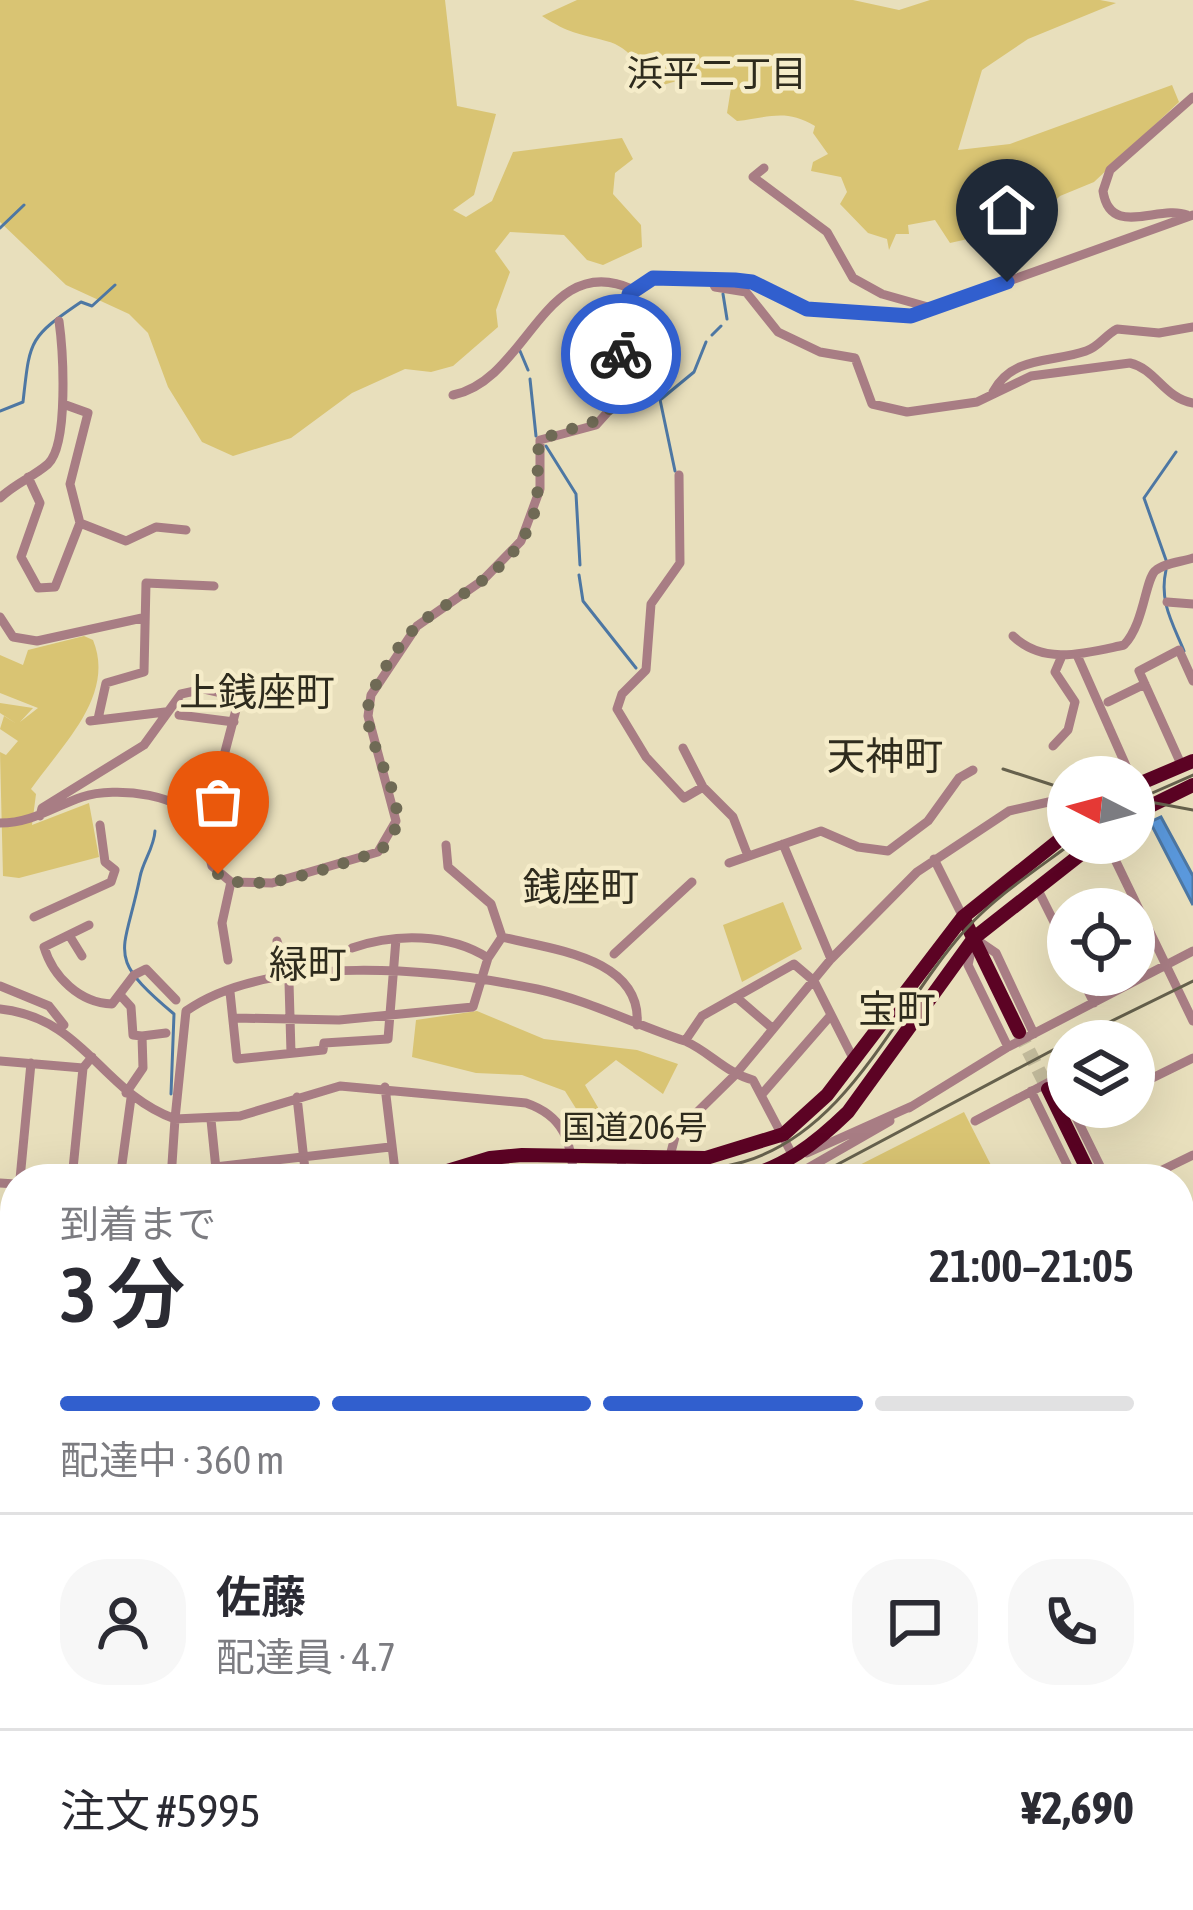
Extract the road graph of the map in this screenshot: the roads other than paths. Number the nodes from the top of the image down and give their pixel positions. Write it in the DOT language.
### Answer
graph roads {
  1 [pos="1193,98"];
  2 [pos="764,168"];
  3 [pos="1191,216"];
  4 [pos="711,279"];
  5 [pos="632,289"];
  6 [pos="935,309"];
  7 [pos="59,321"];
  8 [pos="1193,327"];
  9 [pos="993,392"];
  10 [pos="453,395"];
  11 [pos="1193,403"];
  12 [pos="63,404"];
  13 [pos="679,475"];
  14 [pos="28,478"];
  15 [pos="0,498"];
  16 [pos="80,523"];
  17 [pos="186,530"];
  18 [pos="1193,558"];
  19 [pos="214,586"];
  20 [pos="1167,602"];
  21 [pos="1193,604"];
  22 [pos="0,617"];
  23 [pos="142,618"];
  24 [pos="1013,636"];
  25 [pos="1077,655"];
  26 [pos="1061,658"];
  27 [pos="1193,681"];
  28 [pos="1145,684"];
  29 [pos="285,700"];
  30 [pos="1108,702"];
  31 [pos="237,706"];
  32 [pos="165,712"];
  33 [pos="179,715"];
  34 [pos="234,722"];
  35 [pos="1054,746"];
  36 [pos="682,748"];
  37 [pos="1122,756"];
  38 [pos="1187,763"];
  39 [pos="973,770"];
  40 [pos="1155,772"];
  41 [pos="1193,785"];
  42 [pos="703,787"];
  43 [pos="1047,802"];
  44 [pos="1155,804"];
  45 [pos="40,816"];
  46 [pos="0,823"];
  47 [pos="100,824"];
  48 [pos="205,828"];
  49 [pos="783,844"];
  50 [pos="446,845"];
  51 [pos="1047,850"];
  52 [pos="748,856"];
  53 [pos="934,859"];
  54 [pos="729,862"];
  55 [pos="1067,864"];
  56 [pos="1117,864"];
  57 [pos="231,882"];
  58 [pos="692,882"];
  59 [pos="1037,888"];
  60 [pos="1047,908"];
  61 [pos="34,916"];
  62 [pos="963,917"];
  63 [pos="88,925"];
  64 [pos="68,935"];
  65 [pos="502,937"];
  66 [pos="974,938"];
  67 [pos="396,939"];
  68 [pos="278,941"];
  69 [pos="352,948"];
  70 [pos="1193,951"];
  71 [pos="614,954"];
  72 [pos="82,956"];
  73 [pos="488,958"];
  74 [pos="831,958"];
  75 [pos="228,960"];
  76 [pos="1165,966"];
  77 [pos="392,973"];
  78 [pos="287,975"];
  79 [pos="814,981"];
  80 [pos="479,982"];
  81 [pos="0,986"];
  82 [pos="230,992"];
  83 [pos="121,996"];
  84 [pos="1090,996"];
  85 [pos="736,997"];
  86 [pos="176,1000"];
  87 [pos="1094,1003"];
  88 [pos="0,1009"];
  89 [pos="388,1014"];
  90 [pos="831,1016"];
  91 [pos="236,1018"];
  92 [pos="287,1018"];
  93 [pos="1193,1021"];
  94 [pos="637,1024"];
  95 [pos="772,1028"];
  96 [pos="66,1030"];
  97 [pos="166,1033"];
  98 [pos="1027,1033"];
  99 [pos="142,1036"];
  100 [pos="685,1041"];
  101 [pos="1008,1047"];
  102 [pos="292,1053"];
  103 [pos="92,1058"];
  104 [pos="1193,1058"];
  105 [pos="0,1060"];
  106 [pos="854,1060"];
  107 [pos="31,1063"];
  108 [pos="83,1068"];
  109 [pos="735,1075"];
  110 [pos="1155,1077"];
  111 [pos="1047,1083"];
  112 [pos="385,1087"];
  113 [pos="1031,1091"];
  114 [pos="763,1093"];
  115 [pos="129,1096"];
  116 [pos="297,1097"];
  117 [pos="911,1106"];
  118 [pos="175,1119"];
  119 [pos="211,1120"];
  120 [pos="975,1121"];
  121 [pos="1068,1128"];
  122 [pos="1082,1128"];
  123 [pos="784,1134"];
  124 [pos="390,1147"];
  125 [pos="572,1155"];
  126 [pos="302,1157"];
  127 [pos="622,1158"];
  128 [pos="665,1159"];
  129 [pos="794,1159"];
  130 [pos="20,1164"];
  131 [pos="73,1164"];
  132 [pos="122,1164"];
  133 [pos="172,1164"];
  134 [pos="215,1164"];
  135 [pos="264,1164"];
  136 [pos="303,1164"];
  137 [pos="393,1164"];
  138 [pos="470,1164"];
  139 [pos="573,1164"];
  140 [pos="621,1164"];
  141 [pos="665,1164"];
  142 [pos="780,1164"];
  143 [pos="814,1164"];
  144 [pos="1067,1164"];
  145 [pos="1087,1164"];
  146 [pos="1099,1164"];
  1 -- 3 [label="street"];
  2 -- 6 [label="street"];
  3 -- 6 [label="street"];
  4 -- 5 [label="street"];
  4 -- 6 [label="street"];
  4 -- 9 [label="street"];
  5 -- 10 [label="street"];
  5 -- 57 [label="street"];
  7 -- 12 [label="street"];
  8 -- 9 [label="street"];
  9 -- 11 [label="street"];
  12 -- 14 [label="street"];
  12 -- 16 [label="street"];
  13 -- 42 [label="street"];
  14 -- 15 [label="street"];
  14 -- 16 [label="street"];
  16 -- 17 [label="street"];
  18 -- 25 [label="street"];
  19 -- 23 [label="street"];
  20 -- 21 [label="street"];
  22 -- 23 [label="street"];
  23 -- 32 [label="street"];
  24 -- 26 [label="street"];
  25 -- 26 [label="street"];
  25 -- 37 [label="street"];
  26 -- 35 [label="street"];
  27 -- 28 [label="street"];
  28 -- 30 [label="street"];
  28 -- 38 [label="street"];
  29 -- 32 [label="street"];
  31 -- 34 [label="street"];
  32 -- 45 [label="street"];
  33 -- 34 [label="street"];
  34 -- 48 [label="street"];
  36 -- 42 [label="street"];
  38 -- 40 [label="highway"];
  39 -- 49 [label="street"];
  41 -- 44 [label="highway"];
  42 -- 52 [label="street"];
  43 -- 53 [label="street"];
  45 -- 46 [label="street"];
  45 -- 48 [label="street"];
  47 -- 61 [label="street"];
  48 -- 57 [label="street"];
  49 -- 52 [label="street"];
  49 -- 74 [label="street"];
  50 -- 65 [label="street"];
  51 -- 62 [label="highway, 国道206号"];
  52 -- 54 [label="street"];
  53 -- 62 [label="street"];
  53 -- 74 [label="street"];
  55 -- 59 [label="highway, 国道206号"];
  56 -- 76 [label="street"];
  57 -- 75 [label="street"];
  58 -- 71 [label="street"];
  59 -- 60 [label="street"];
  59 -- 66 [label="highway, 国道206号"];
  62 -- 66 [label="highway"];
  62 -- 106 [label="highway, 国道206号"];
  63 -- 64 [label="street"];
  64 -- 72 [label="street"];
  64 -- 83 [label="street"];
  65 -- 73 [label="street"];
  65 -- 94 [label="street"];
  66 -- 98 [label="highway"];
  66 -- 101 [label="street"];
  66 -- 129 [label="highway, 国道206号"];
  67 -- 69 [label="street"];
  67 -- 73 [label="street"];
  67 -- 77 [label="street"];
  68 -- 78 [label="street"];
  70 -- 76 [label="street"];
  73 -- 80 [label="street"];
  74 -- 79 [label="street"];
  76 -- 87 [label="street"];
  76 -- 93 [label="street"];
  77 -- 78 [label="street"];
  77 -- 80 [label="street"];
  77 -- 89 [label="street"];
  78 -- 82 [label="street"];
  78 -- 92 [label="street"];
  79 -- 85 [label="street"];
  79 -- 90 [label="street"];
  79 -- 95 [label="street"];
  80 -- 89 [label="street"];
  80 -- 94 [label="street"];
  81 -- 96 [label="street"];
  82 -- 91 [label="street"];
  82 -- 118 [label="street"];
  83 -- 86 [label="street"];
  83 -- 99 [label="street"];
  84 -- 87 [label="street"];
  85 -- 95 [label="street"];
  85 -- 100 [label="street"];
  87 -- 98 [label="street"];
  88 -- 96 [label="street"];
  89 -- 92 [label="street"];
  89 -- 102 [label="street"];
  90 -- 106 [label="street"];
  90 -- 114 [label="street"];
  91 -- 92 [label="street"];
  91 -- 102 [label="street"];
  92 -- 102 [label="street"];
  94 -- 100 [label="street"];
  95 -- 109 [label="street"];
  96 -- 103 [label="street"];
  97 -- 99 [label="street"];
  98 -- 101 [label="street"];
  99 -- 115 [label="street"];
  100 -- 109 [label="street"];
  101 -- 117 [label="street"];
  103 -- 108 [label="street"];
  103 -- 115 [label="street"];
  104 -- 110 [label="street"];
  105 -- 107 [label="street"];
  106 -- 123 [label="highway, 国道206号"];
  107 -- 108 [label="street"];
  107 -- 130 [label="street"];
  108 -- 131 [label="street"];
  109 -- 114 [label="street"];
  109 -- 128 [label="street"];
  111 -- 113 [label="street"];
  112 -- 116 [label="street"];
  112 -- 124 [label="street"];
  112 -- 125 [label="street"];
  113 -- 120 [label="street"];
  113 -- 144 [label="street"];
  114 -- 123 [label="street"];
  115 -- 118 [label="street"];
  115 -- 132 [label="street"];
  116 -- 119 [label="street"];
  116 -- 126 [label="street"];
  117 -- 129 [label="street"];
  117 -- 143 [label="street"];
  118 -- 119 [label="street"];
  118 -- 133 [label="street"];
  119 -- 134 [label="street"];
  121 -- 145 [label="highway"];
  122 -- 146 [label="street"];
  123 -- 128 [label="highway, 国道206号"];
  123 -- 129 [label="street"];
  124 -- 126 [label="street"];
  124 -- 137 [label="street"];
  125 -- 127 [label="highway, 国道206号"];
  125 -- 138 [label="highway, 国道206号"];
  125 -- 139 [label="street"];
  126 -- 135 [label="street"];
  126 -- 136 [label="street"];
  127 -- 128 [label="highway, 国道206号"];
  127 -- 140 [label="street"];
  128 -- 141 [label="street"];
  129 -- 142 [label="highway, 国道206号"];
}
